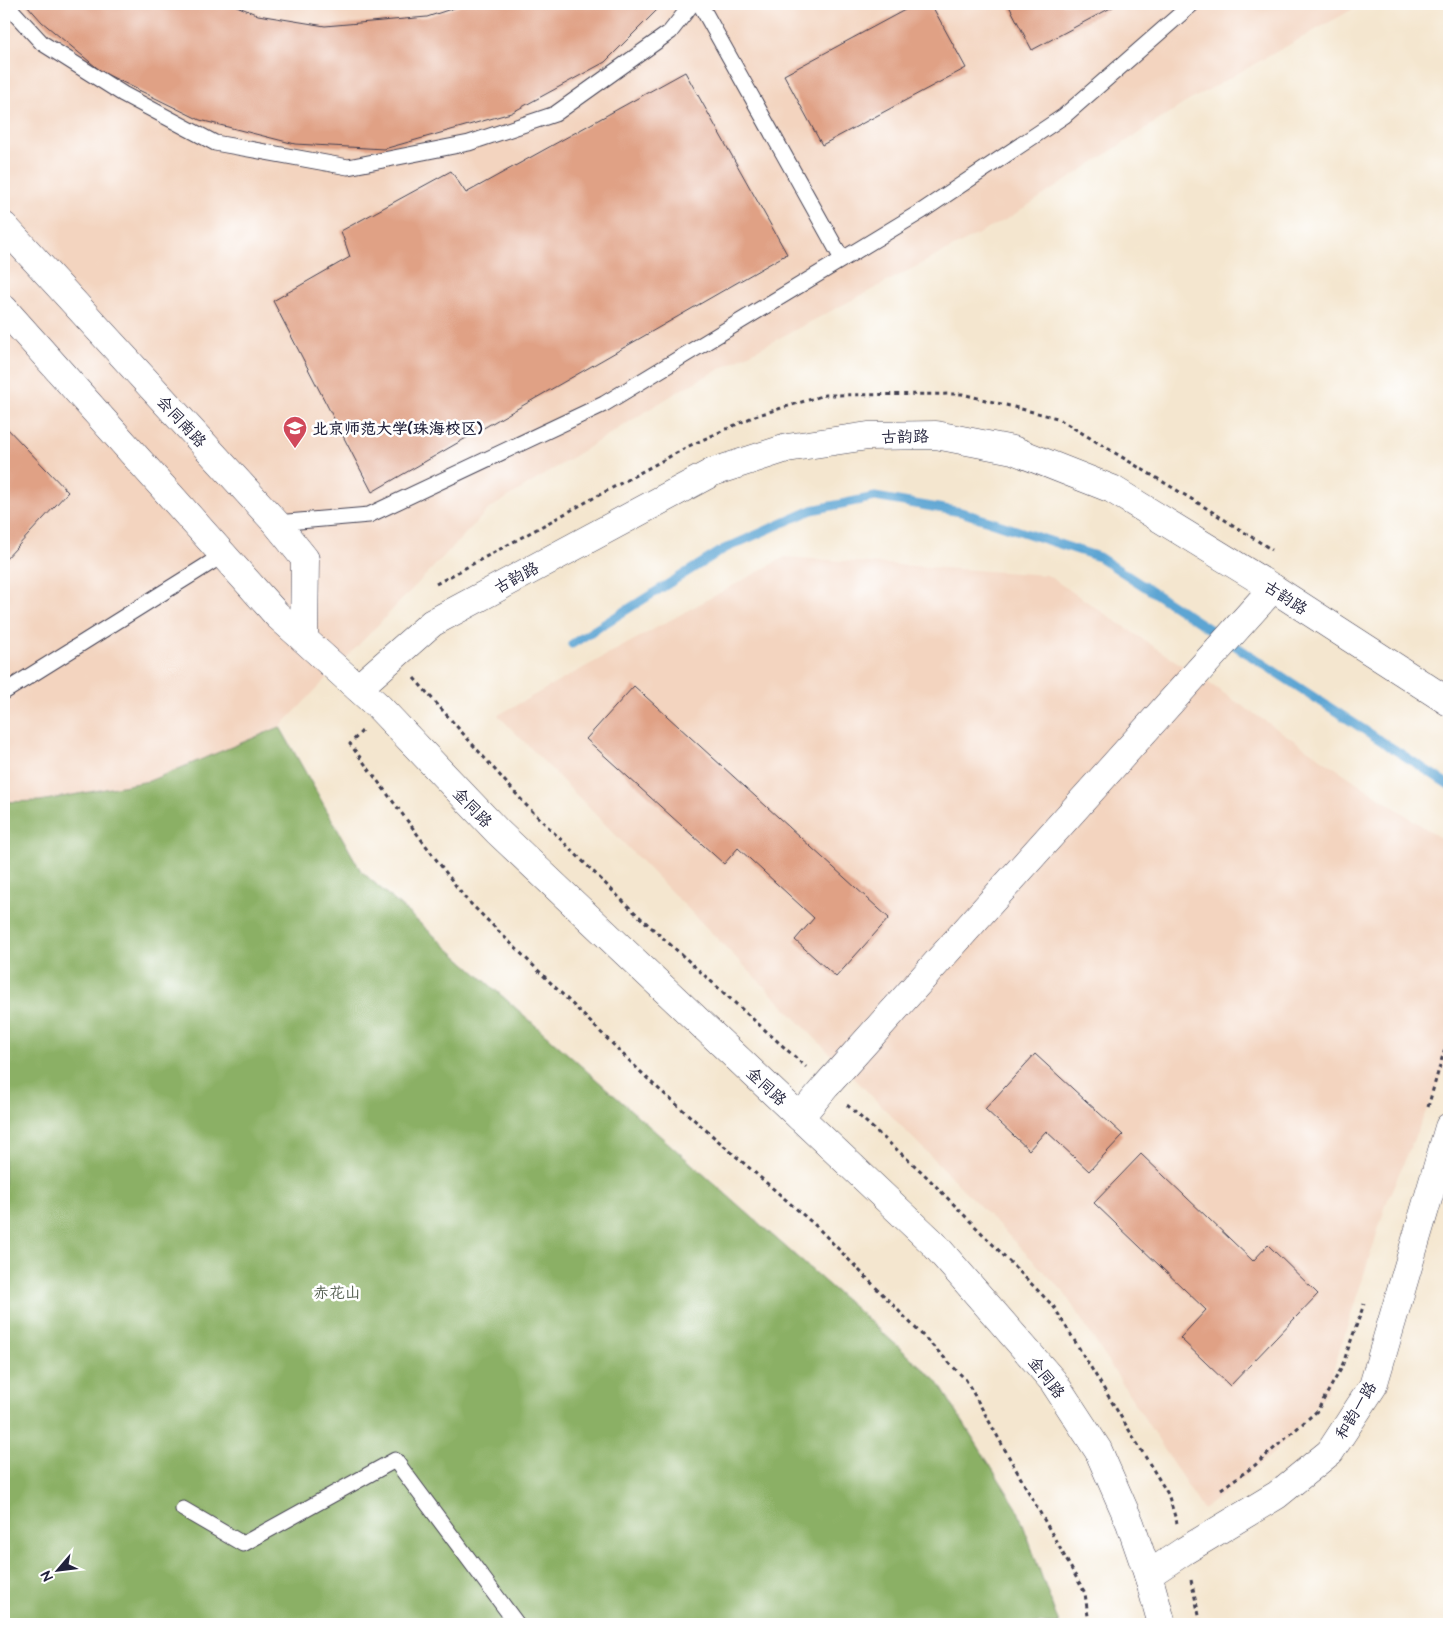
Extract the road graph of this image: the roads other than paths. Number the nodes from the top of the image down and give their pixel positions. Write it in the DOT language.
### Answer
graph roads {
  1 [pos="6,4"];
  2 [pos="692,4"];
  3 [pos="700,4"];
  4 [pos="1192,4"];
  5 [pos="4,226"];
  6 [pos="842,260"];
  7 [pos="4,309"];
  8 [pos="276,523"];
  9 [pos="223,554"];
  10 [pos="1273,588"];
  11 [pos="304,639"];
  12 [pos="358,688"];
  13 [pos="4,692"];
  14 [pos="1449,702"];
  15 [pos="800,1117"];
  16 [pos="1449,1127"];
  17 [pos="182,1509"];
  18 [pos="1148,1575"];
  19 [pos="517,1624"];
  20 [pos="1162,1624"];
  1 -- 2 [label="lane"];
  3 -- 6 [label="lane"];
  4 -- 6 [label="lane"];
  5 -- 8 [label="street, 会同南路"];
  6 -- 8 [label="lane"];
  7 -- 9 [label="street"];
  8 -- 11 [label="street, 会同南路"];
  9 -- 11 [label="street, 金同路"];
  9 -- 13 [label="lane"];
  10 -- 12 [label="street, 古韵路"];
  10 -- 14 [label="street, 古韵路"];
  10 -- 15 [label="street"];
  11 -- 12 [label="street, 金同路"];
  12 -- 15 [label="street, 金同路"];
  15 -- 18 [label="street, 金同路"];
  16 -- 18 [label="street, 和韵一路"];
  17 -- 19 [label="lane"];
  18 -- 20 [label="street, 金同路"];
}
